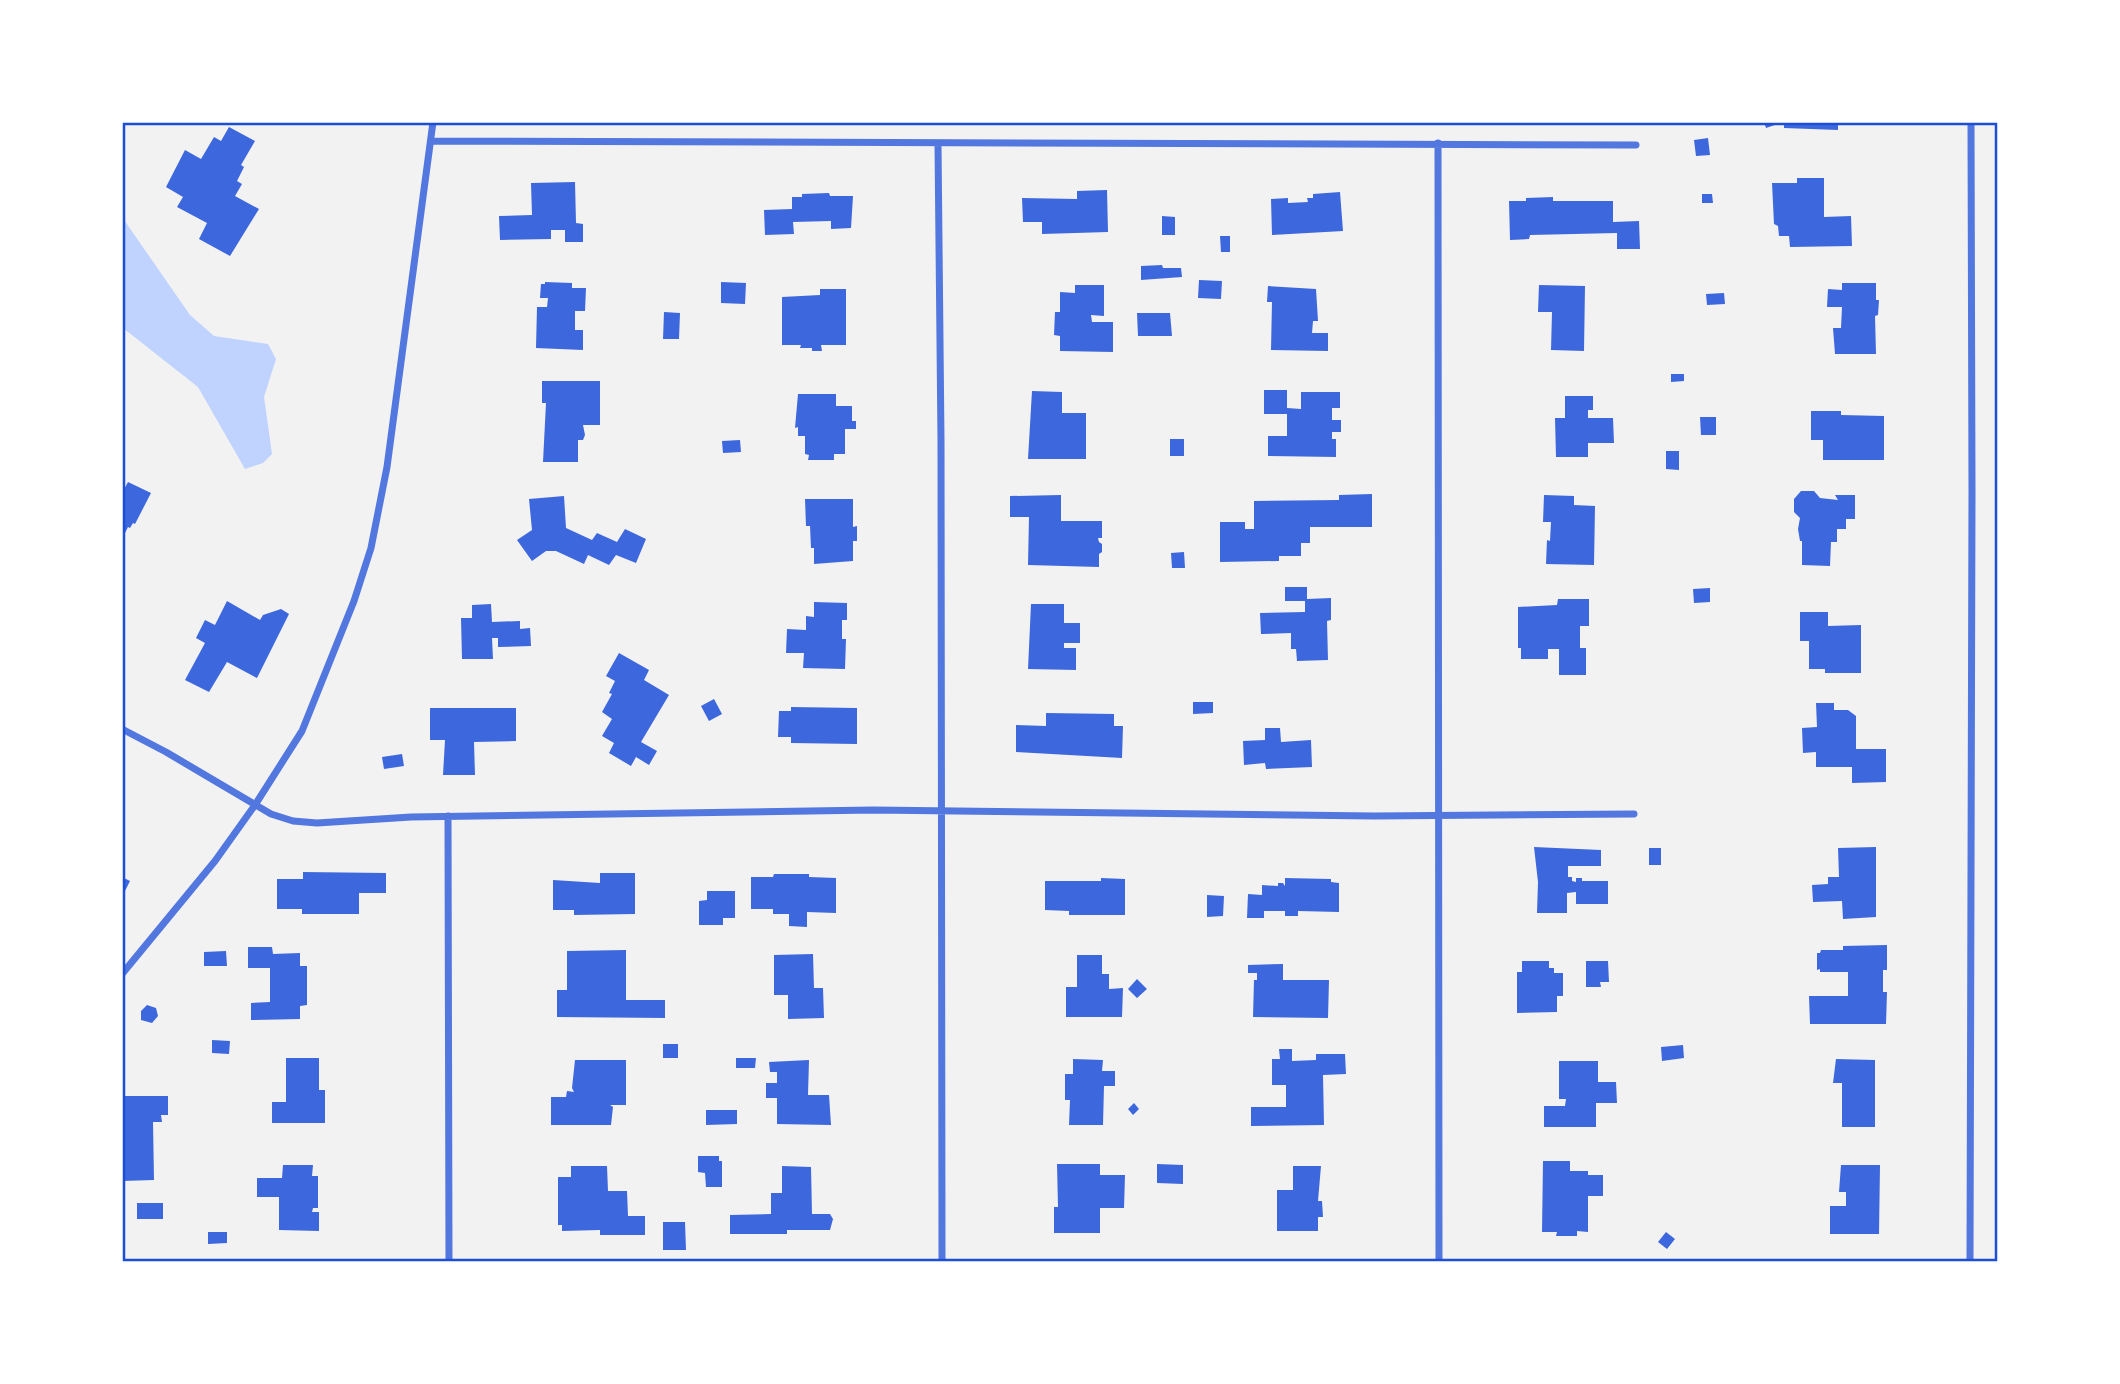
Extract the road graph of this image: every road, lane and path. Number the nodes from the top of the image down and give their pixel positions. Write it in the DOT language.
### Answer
graph roads {
  1 [pos="433,122"];
  2 [pos="1971,122"];
  3 [pos="431,141"];
  4 [pos="1438,143"];
  5 [pos="938,144"];
  6 [pos="1636,145"];
  7 [pos="122,729"];
  8 [pos="255,805"];
  9 [pos="943,811"];
  10 [pos="1440,814"];
  11 [pos="1634,814"];
  12 [pos="448,816"];
  13 [pos="122,974"];
  14 [pos="449,1262"];
  15 [pos="942,1262"];
  16 [pos="1439,1262"];
  17 [pos="1970,1262"];
  1 -- 3 [label="street"];
  2 -- 17 [label="street"];
  3 -- 5 [label="street"];
  3 -- 8 [label="street"];
  4 -- 5 [label="street"];
  4 -- 6 [label="street"];
  4 -- 10 [label="street"];
  5 -- 9 [label="street"];
  7 -- 8 [label="street"];
  8 -- 12 [label="street"];
  8 -- 13 [label="street"];
  9 -- 10 [label="street"];
  9 -- 12 [label="street"];
  9 -- 15 [label="street"];
  10 -- 11 [label="street"];
  10 -- 16 [label="street"];
  12 -- 14 [label="street"];
}
